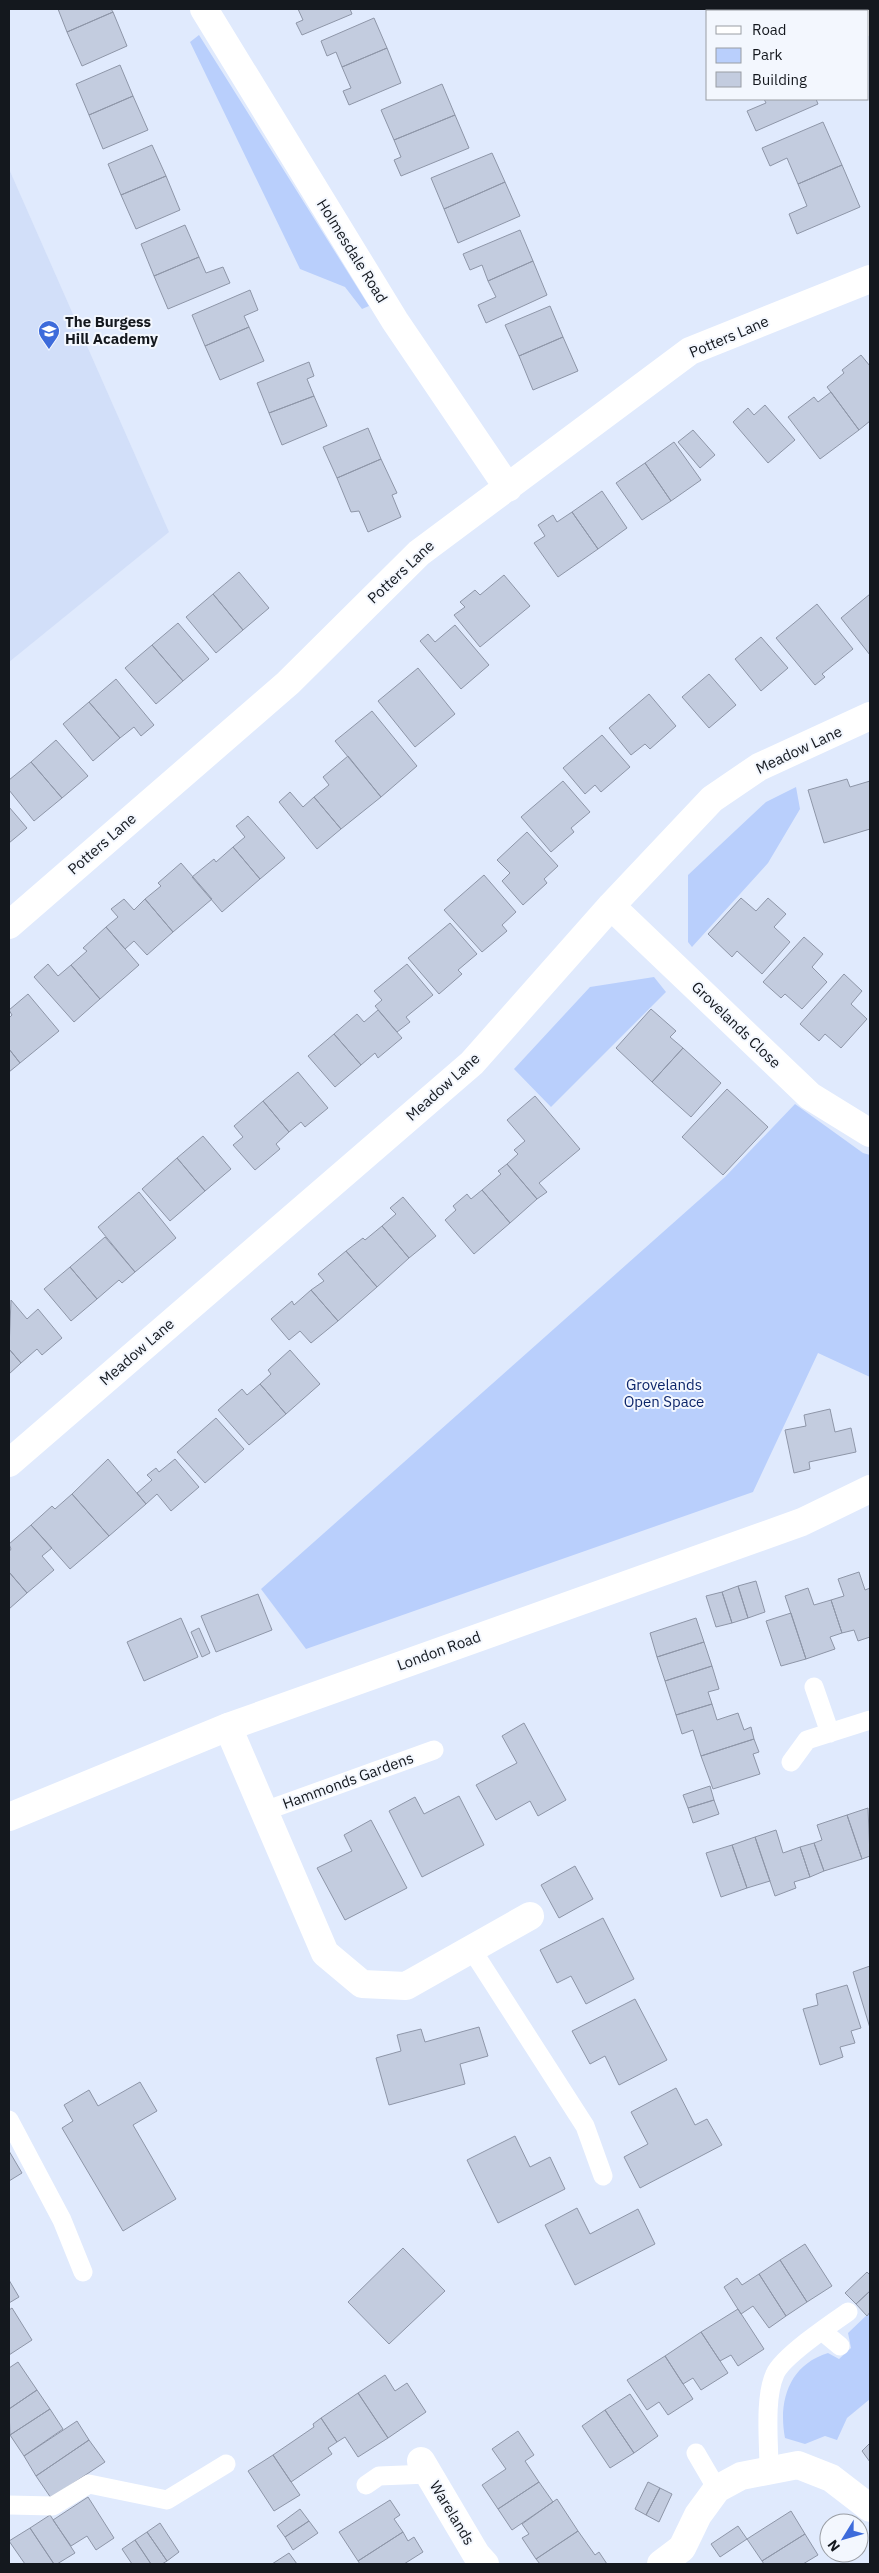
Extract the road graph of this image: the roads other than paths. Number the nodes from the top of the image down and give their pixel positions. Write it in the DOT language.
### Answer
graph roads {
  1 [pos="204,9"];
  2 [pos="870,279"];
  3 [pos="508,488"];
  4 [pos="870,716"];
  5 [pos="612,906"];
  6 [pos="9,925"];
  7 [pos="870,1132"];
  8 [pos="9,1463"];
  9 [pos="870,1489"];
  10 [pos="814,1687"];
  11 [pos="870,1720"];
  12 [pos="228,1727"];
  13 [pos="830,1733"];
  14 [pos="434,1750"];
  15 [pos="791,1762"];
  16 [pos="262,1812"];
  17 [pos="9,1817"];
  18 [pos="530,1916"];
  19 [pos="472,1950"];
  20 [pos="9,2120"];
  21 [pos="603,2176"];
  22 [pos="83,2272"];
  23 [pos="848,2312"];
  24 [pos="822,2330"];
  25 [pos="840,2346"];
  26 [pos="696,2453"];
  27 [pos="226,2464"];
  28 [pos="425,2467"];
  29 [pos="769,2469"];
  30 [pos="366,2485"];
  31 [pos="718,2489"];
  32 [pos="9,2505"];
  33 [pos="870,2508"];
  34 [pos="474,2561"];
  35 [pos="662,2564"];
  1 -- 3 [label="street, Holmesdale Road"];
  2 -- 3 [label="street, Potters Lane"];
  3 -- 6 [label="street, Potters Lane"];
  4 -- 5 [label="street, Meadow Lane"];
  5 -- 7 [label="street, Grovelands Close"];
  5 -- 8 [label="street, Meadow Lane"];
  9 -- 12 [label="street, London Road"];
  10 -- 13 [label="lane"];
  11 -- 13 [label="lane"];
  12 -- 16 [label="street, Hammonds Gardens"];
  12 -- 17 [label="street, London Road"];
  13 -- 15 [label="lane"];
  14 -- 16 [label="lane, Hammonds Gardens"];
  16 -- 19 [label="street, Hammonds Gardens"];
  18 -- 19 [label="street, Hammonds Gardens"];
  19 -- 21 [label="lane"];
  20 -- 22 [label="lane"];
  23 -- 24 [label="lane"];
  24 -- 25 [label="lane"];
  24 -- 29 [label="lane"];
  26 -- 31 [label="lane"];
  27 -- 32 [label="lane"];
  28 -- 30 [label="lane"];
  28 -- 34 [label="street, Warelands"];
  29 -- 31 [label="street"];
  29 -- 33 [label="street"];
  31 -- 35 [label="street"];
}
